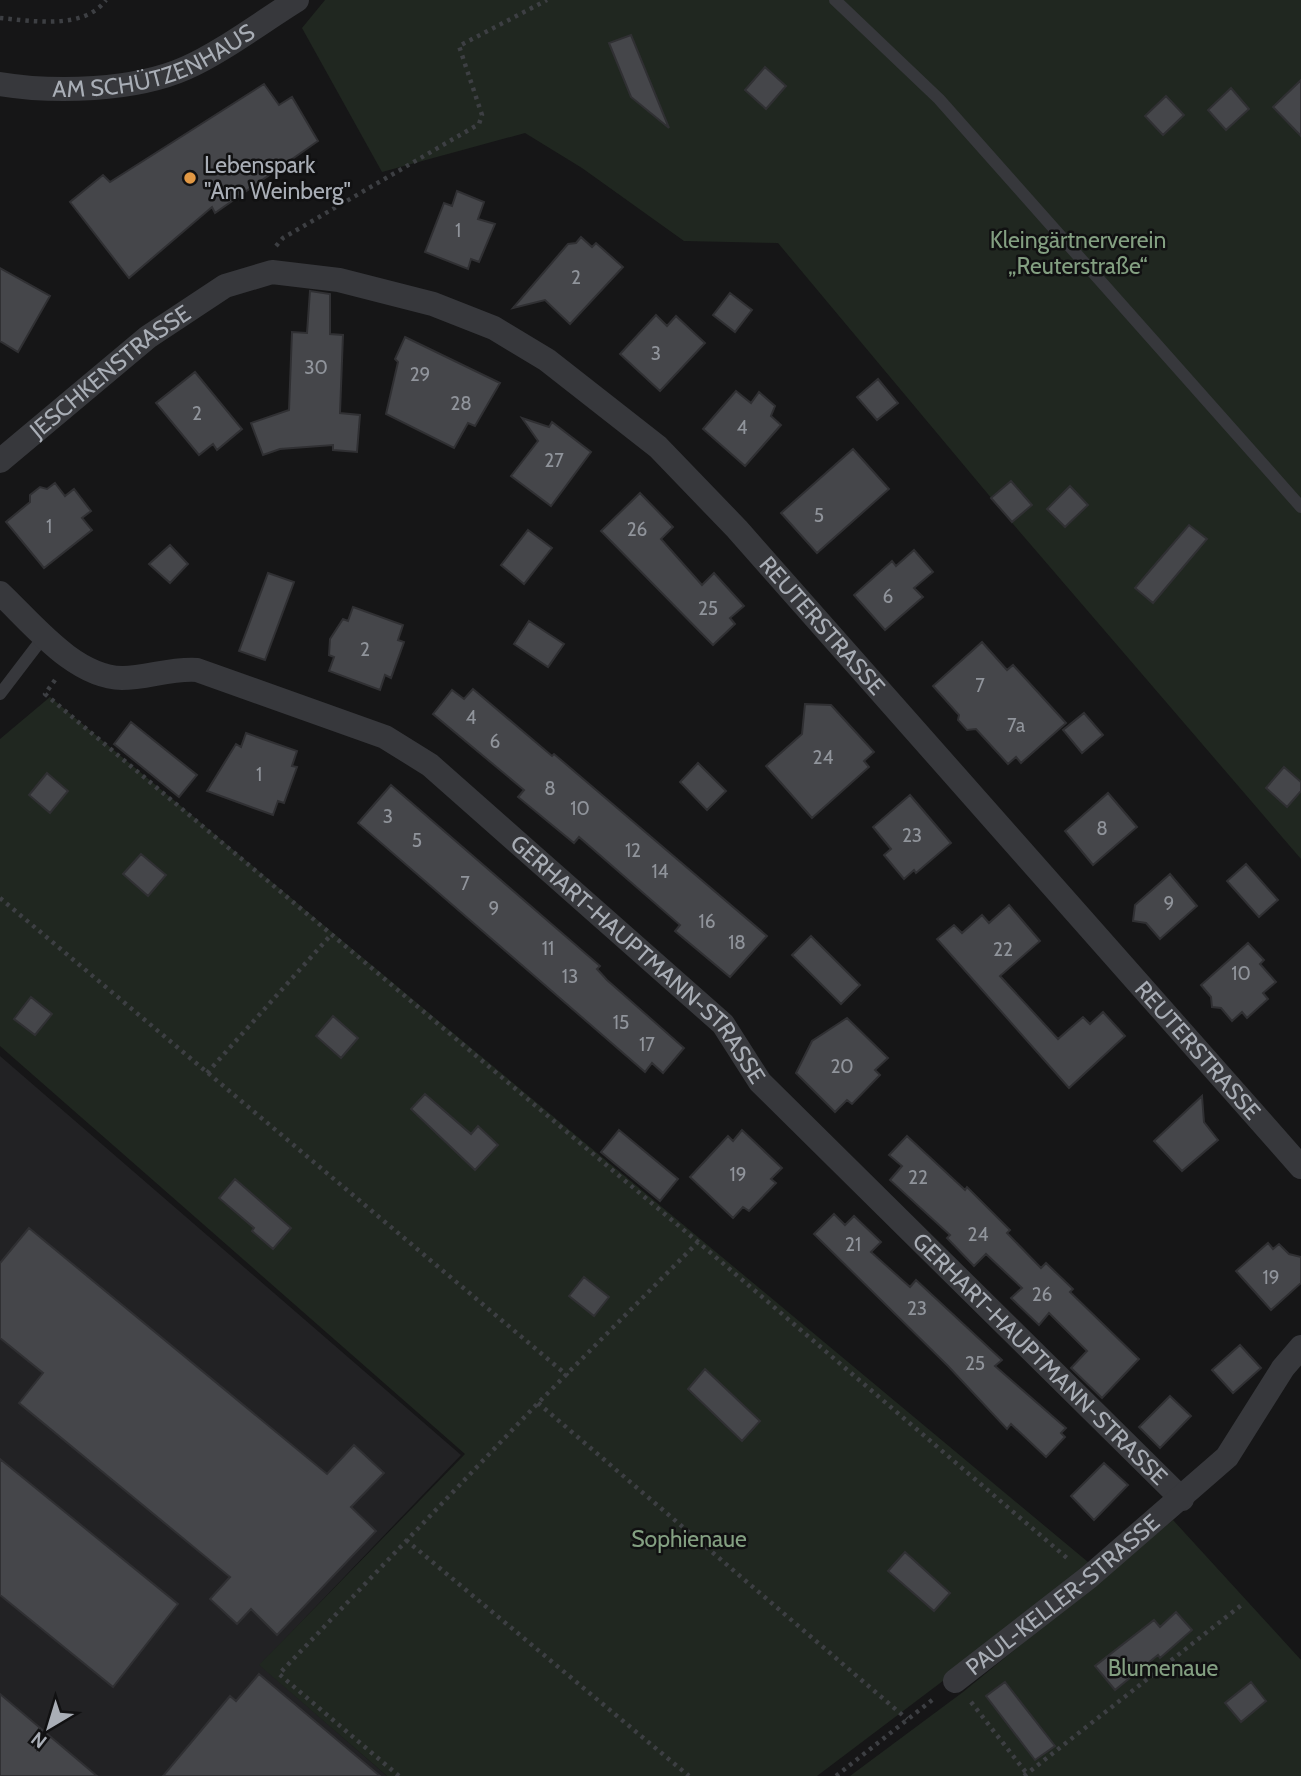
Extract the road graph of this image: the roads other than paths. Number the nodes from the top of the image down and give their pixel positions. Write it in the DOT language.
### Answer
graph roads {
  1 [pos="297,0"];
  2 [pos="835,0"];
  3 [pos="0,84"];
  4 [pos="225,286"];
  5 [pos="0,461"];
  6 [pos="1301,507"];
  7 [pos="0,593"];
  8 [pos="45,635"];
  9 [pos="0,694"];
  10 [pos="1301,1167"];
  11 [pos="1301,1347"];
  12 [pos="1182,1499"];
  13 [pos="955,1681"];
  1 -- 3 [label="street, AM SCHÜTZENHAUS"];
  2 -- 6 [label="lane"];
  4 -- 5 [label="street, JESCHKENSTRASSE"];
  4 -- 10 [label="street, REUTERSTRASSE"];
  7 -- 8 [label="street, GERHART-HAUPTMANN-STRASSE"];
  8 -- 9 [label="lane"];
  8 -- 12 [label="street, GERHART-HAUPTMANN-STRASSE"];
  11 -- 12 [label="street, PAUL-KELLER-STRASSE"];
  12 -- 13 [label="street, PAUL-KELLER-STRASSE"];
}
